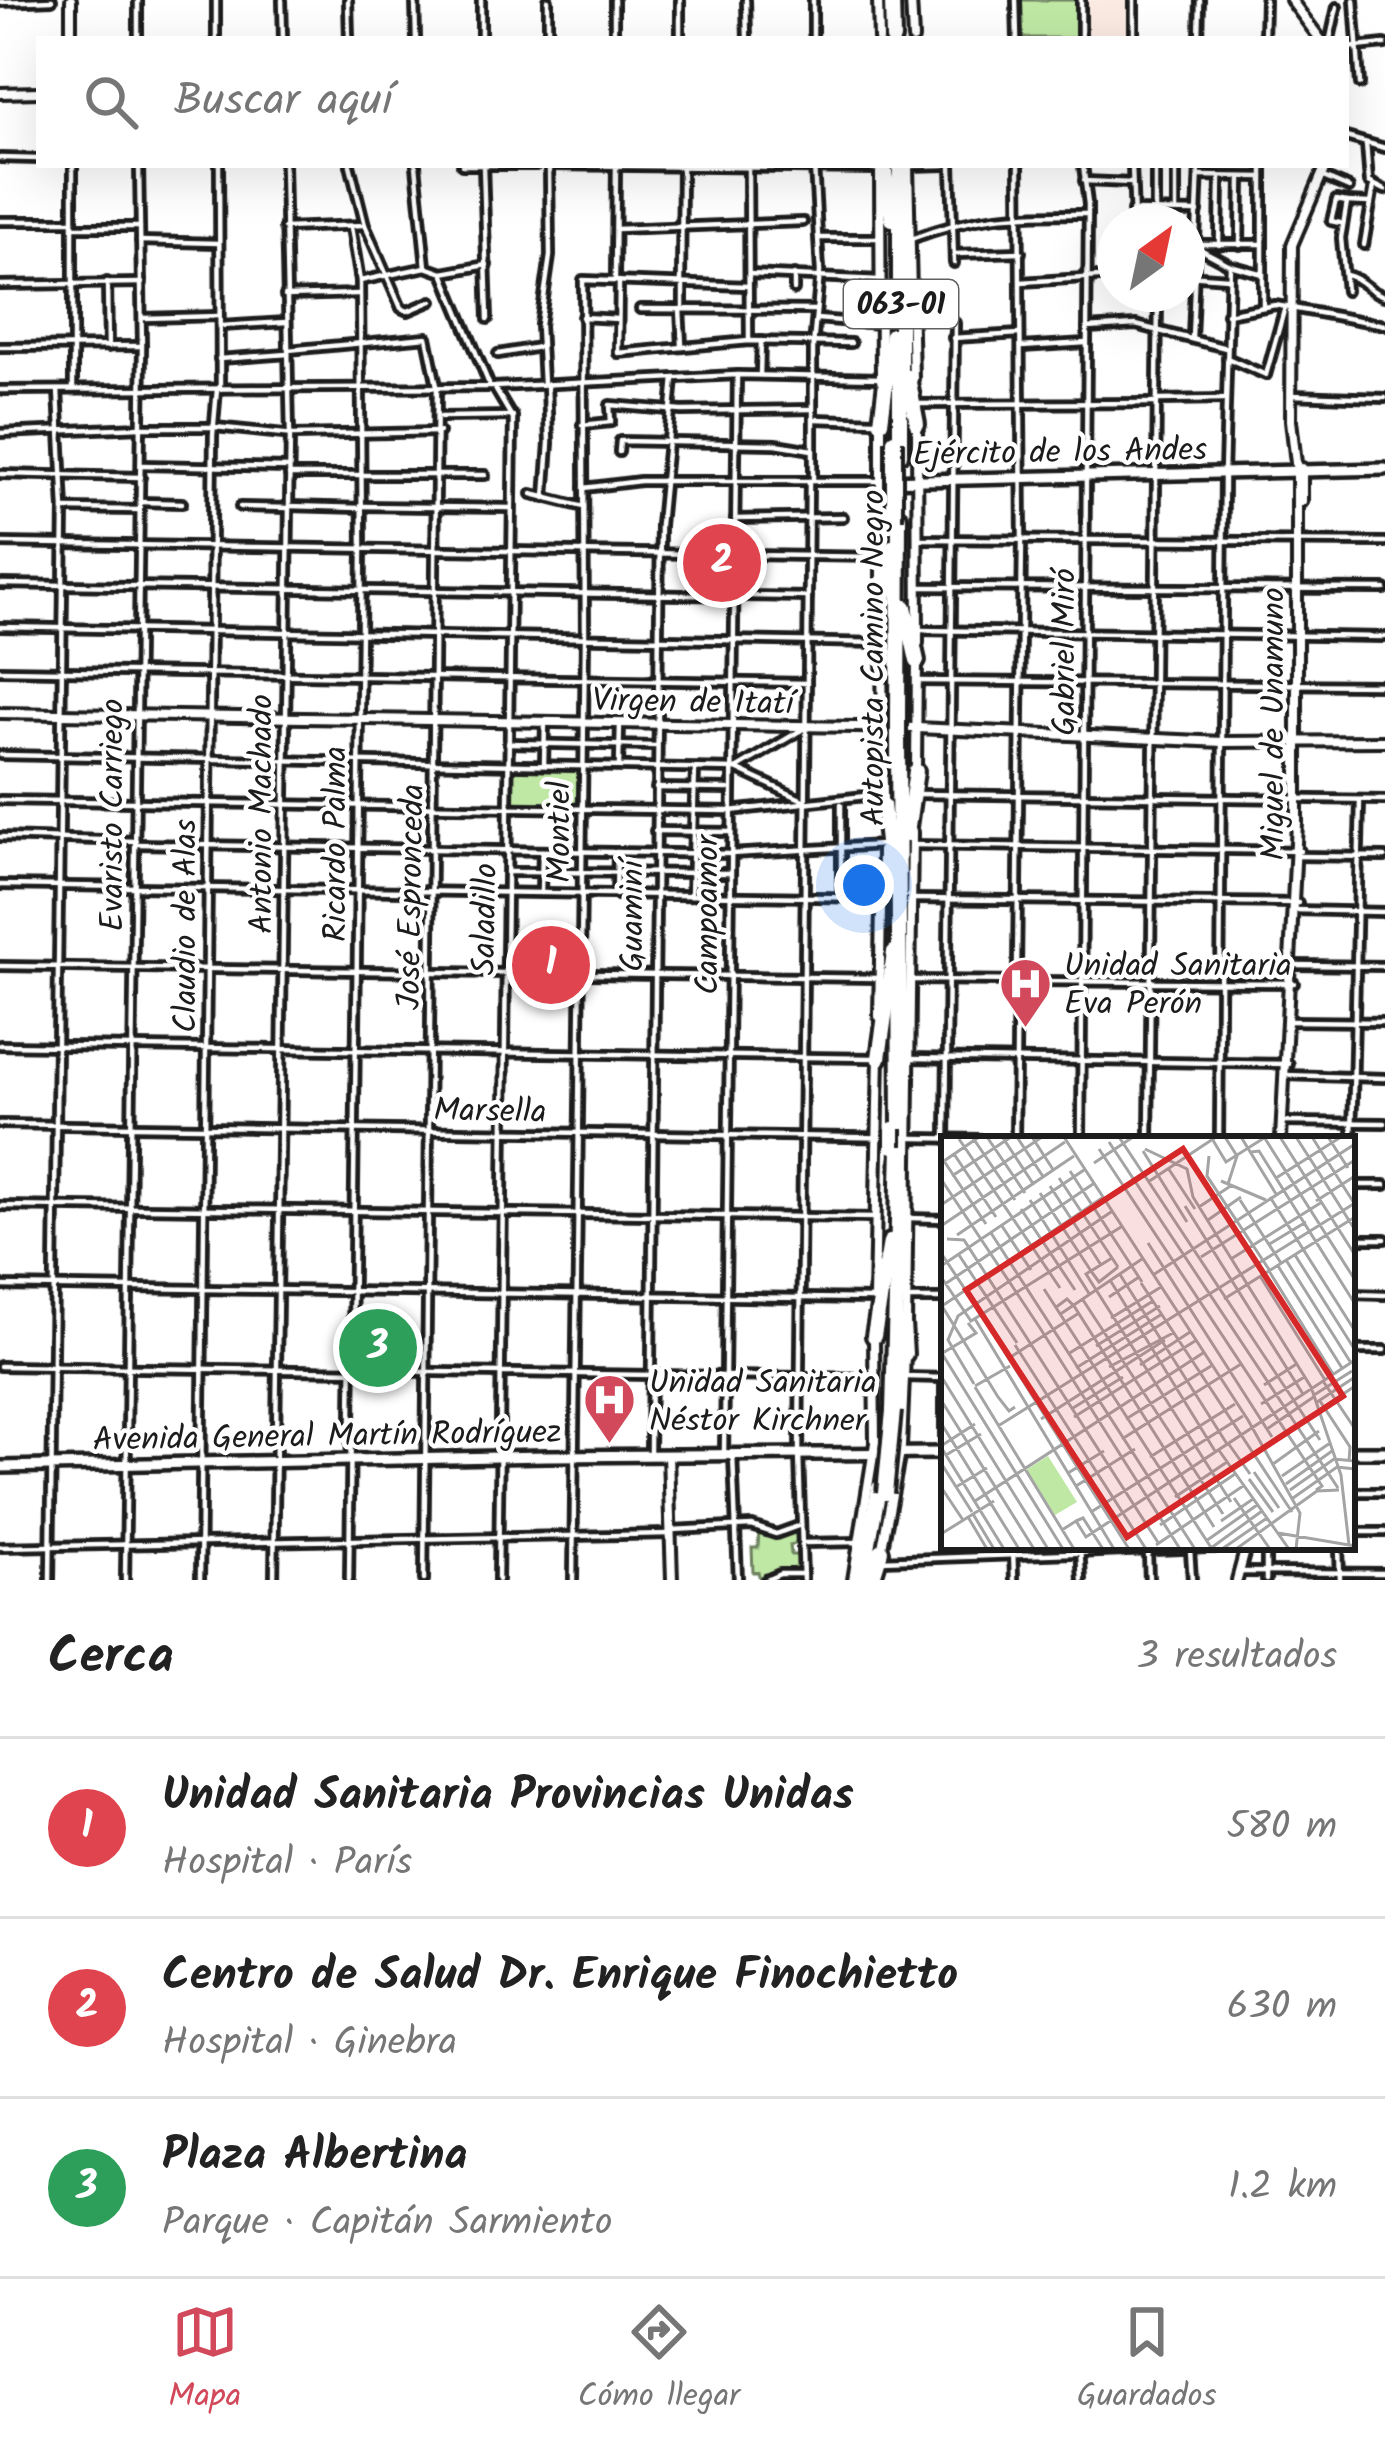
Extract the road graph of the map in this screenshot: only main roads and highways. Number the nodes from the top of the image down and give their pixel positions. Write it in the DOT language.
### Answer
graph roads {
  1 [pos="894,0"];
  2 [pos="895,36"];
  3 [pos="895,168"];
  4 [pos="895,168"];
  5 [pos="898,308"];
  6 [pos="881,422"];
  7 [pos="917,424"];
  8 [pos="1385,469"];
  9 [pos="881,481"];
  10 [pos="896,520"];
  11 [pos="899,549"];
  12 [pos="882,613"];
  13 [pos="917,661"];
  14 [pos="893,726"];
  15 [pos="916,771"];
  16 [pos="883,800"];
  17 [pos="896,895"];
  18 [pos="894,952"];
  19 [pos="906,981"];
  20 [pos="879,1058"];
  21 [pos="908,1098"];
  22 [pos="899,1137"];
  23 [pos="903,1218"];
  24 [pos="890,1242"];
  25 [pos="874,1336"];
  26 [pos="905,1354"];
  27 [pos="889,1410"];
  28 [pos="941,1453"];
  29 [pos="0,1467"];
  30 [pos="866,1507"];
  31 [pos="880,1556"];
  32 [pos="865,1580"];
  1 -- 2 [label="highway"];
  3 -- 5 [label="highway, Autopista Camino Negro / 063-01"];
  4 -- 5 [label="highway, Autopista Camino Negro / 063-01"];
  5 -- 6 [label="highway"];
  5 -- 7 [label="highway"];
  5 -- 10 [label="highway, Autopista Camino Negro / 063-01, bridge"];
  8 -- 9 [label="main road, Ejército de los Andes"];
  10 -- 11 [label="highway, Autopista Camino Negro / 063-01"];
  10 -- 12 [label="highway"];
  10 -- 14 [label="highway, Autopista Camino Negro / 063-01"];
  11 -- 13 [label="highway"];
  11 -- 14 [label="highway, Autopista Camino Negro / 063-01"];
  14 -- 17 [label="highway, Autopista Camino Negro / 063-01"];
  15 -- 17 [label="highway"];
  16 -- 17 [label="highway"];
  17 -- 18 [label="highway, Autopista Camino Negro / 063-01"];
  17 -- 19 [label="highway, Autopista Camino Negro / 063-01"];
  18 -- 20 [label="highway"];
  18 -- 22 [label="highway, Autopista Camino Negro / 063-01"];
  19 -- 21 [label="highway"];
  19 -- 22 [label="highway, Autopista Camino Negro / 063-01"];
  22 -- 23 [label="highway, Autopista Camino Negro / 063-01"];
  22 -- 24 [label="highway, Autopista Camino Negro / 063-01"];
  23 -- 26 [label="highway"];
  23 -- 27 [label="highway, Autopista Camino Negro / 063-01"];
  24 -- 25 [label="highway"];
  24 -- 27 [label="highway, Autopista Camino Negro / 063-01"];
  27 -- 32 [label="highway, Autopista Camino Negro / 063-01, bridge"];
  28 -- 29 [label="main road, Avenida General Martín Rodríguez"];
  30 -- 32 [label="highway"];
  31 -- 32 [label="highway"];
}
